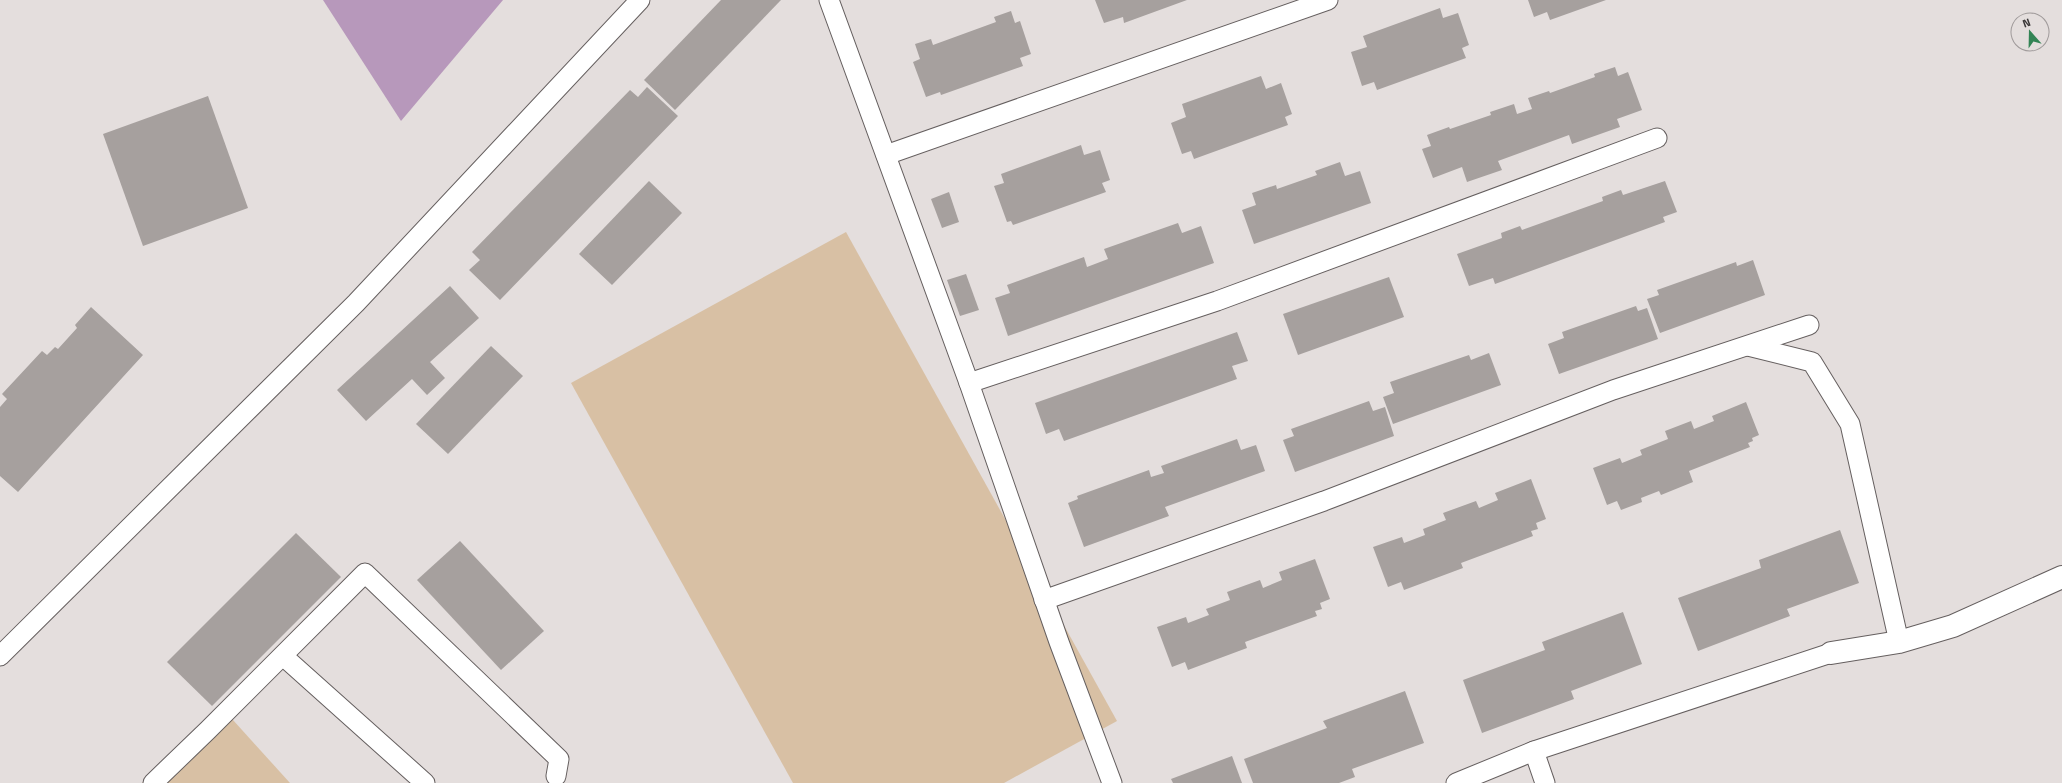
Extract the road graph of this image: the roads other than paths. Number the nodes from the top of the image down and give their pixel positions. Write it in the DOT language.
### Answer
graph roads {
  1 [pos="640,0"];
  2 [pos="829,0"];
  3 [pos="1328,0"];
  4 [pos="1657,138"];
  5 [pos="886,155"];
  6 [pos="1809,325"];
  7 [pos="1748,346"];
  8 [pos="969,383"];
  9 [pos="2062,577"];
  10 [pos="1044,600"];
  11 [pos="1899,642"];
  12 [pos="1831,653"];
  13 [pos="0,656"];
  14 [pos="283,656"];
  15 [pos="1534,752"];
  16 [pos="556,776"];
  17 [pos="153,783"];
  18 [pos="425,783"];
  19 [pos="1112,783"];
  20 [pos="1456,783"];
  21 [pos="1545,783"];
  1 -- 13 [label="lane"];
  2 -- 5 [label="lane"];
  3 -- 5 [label="lane"];
  4 -- 8 [label="lane"];
  5 -- 8 [label="lane"];
  6 -- 7 [label="lane"];
  7 -- 10 [label="lane"];
  7 -- 11 [label="lane"];
  8 -- 10 [label="lane"];
  9 -- 11 [label="street"];
  10 -- 19 [label="lane"];
  11 -- 12 [label="street"];
  12 -- 15 [label="lane"];
  14 -- 16 [label="lane"];
  14 -- 17 [label="lane"];
  14 -- 18 [label="lane"];
  15 -- 20 [label="lane"];
  15 -- 21 [label="lane"];
}
